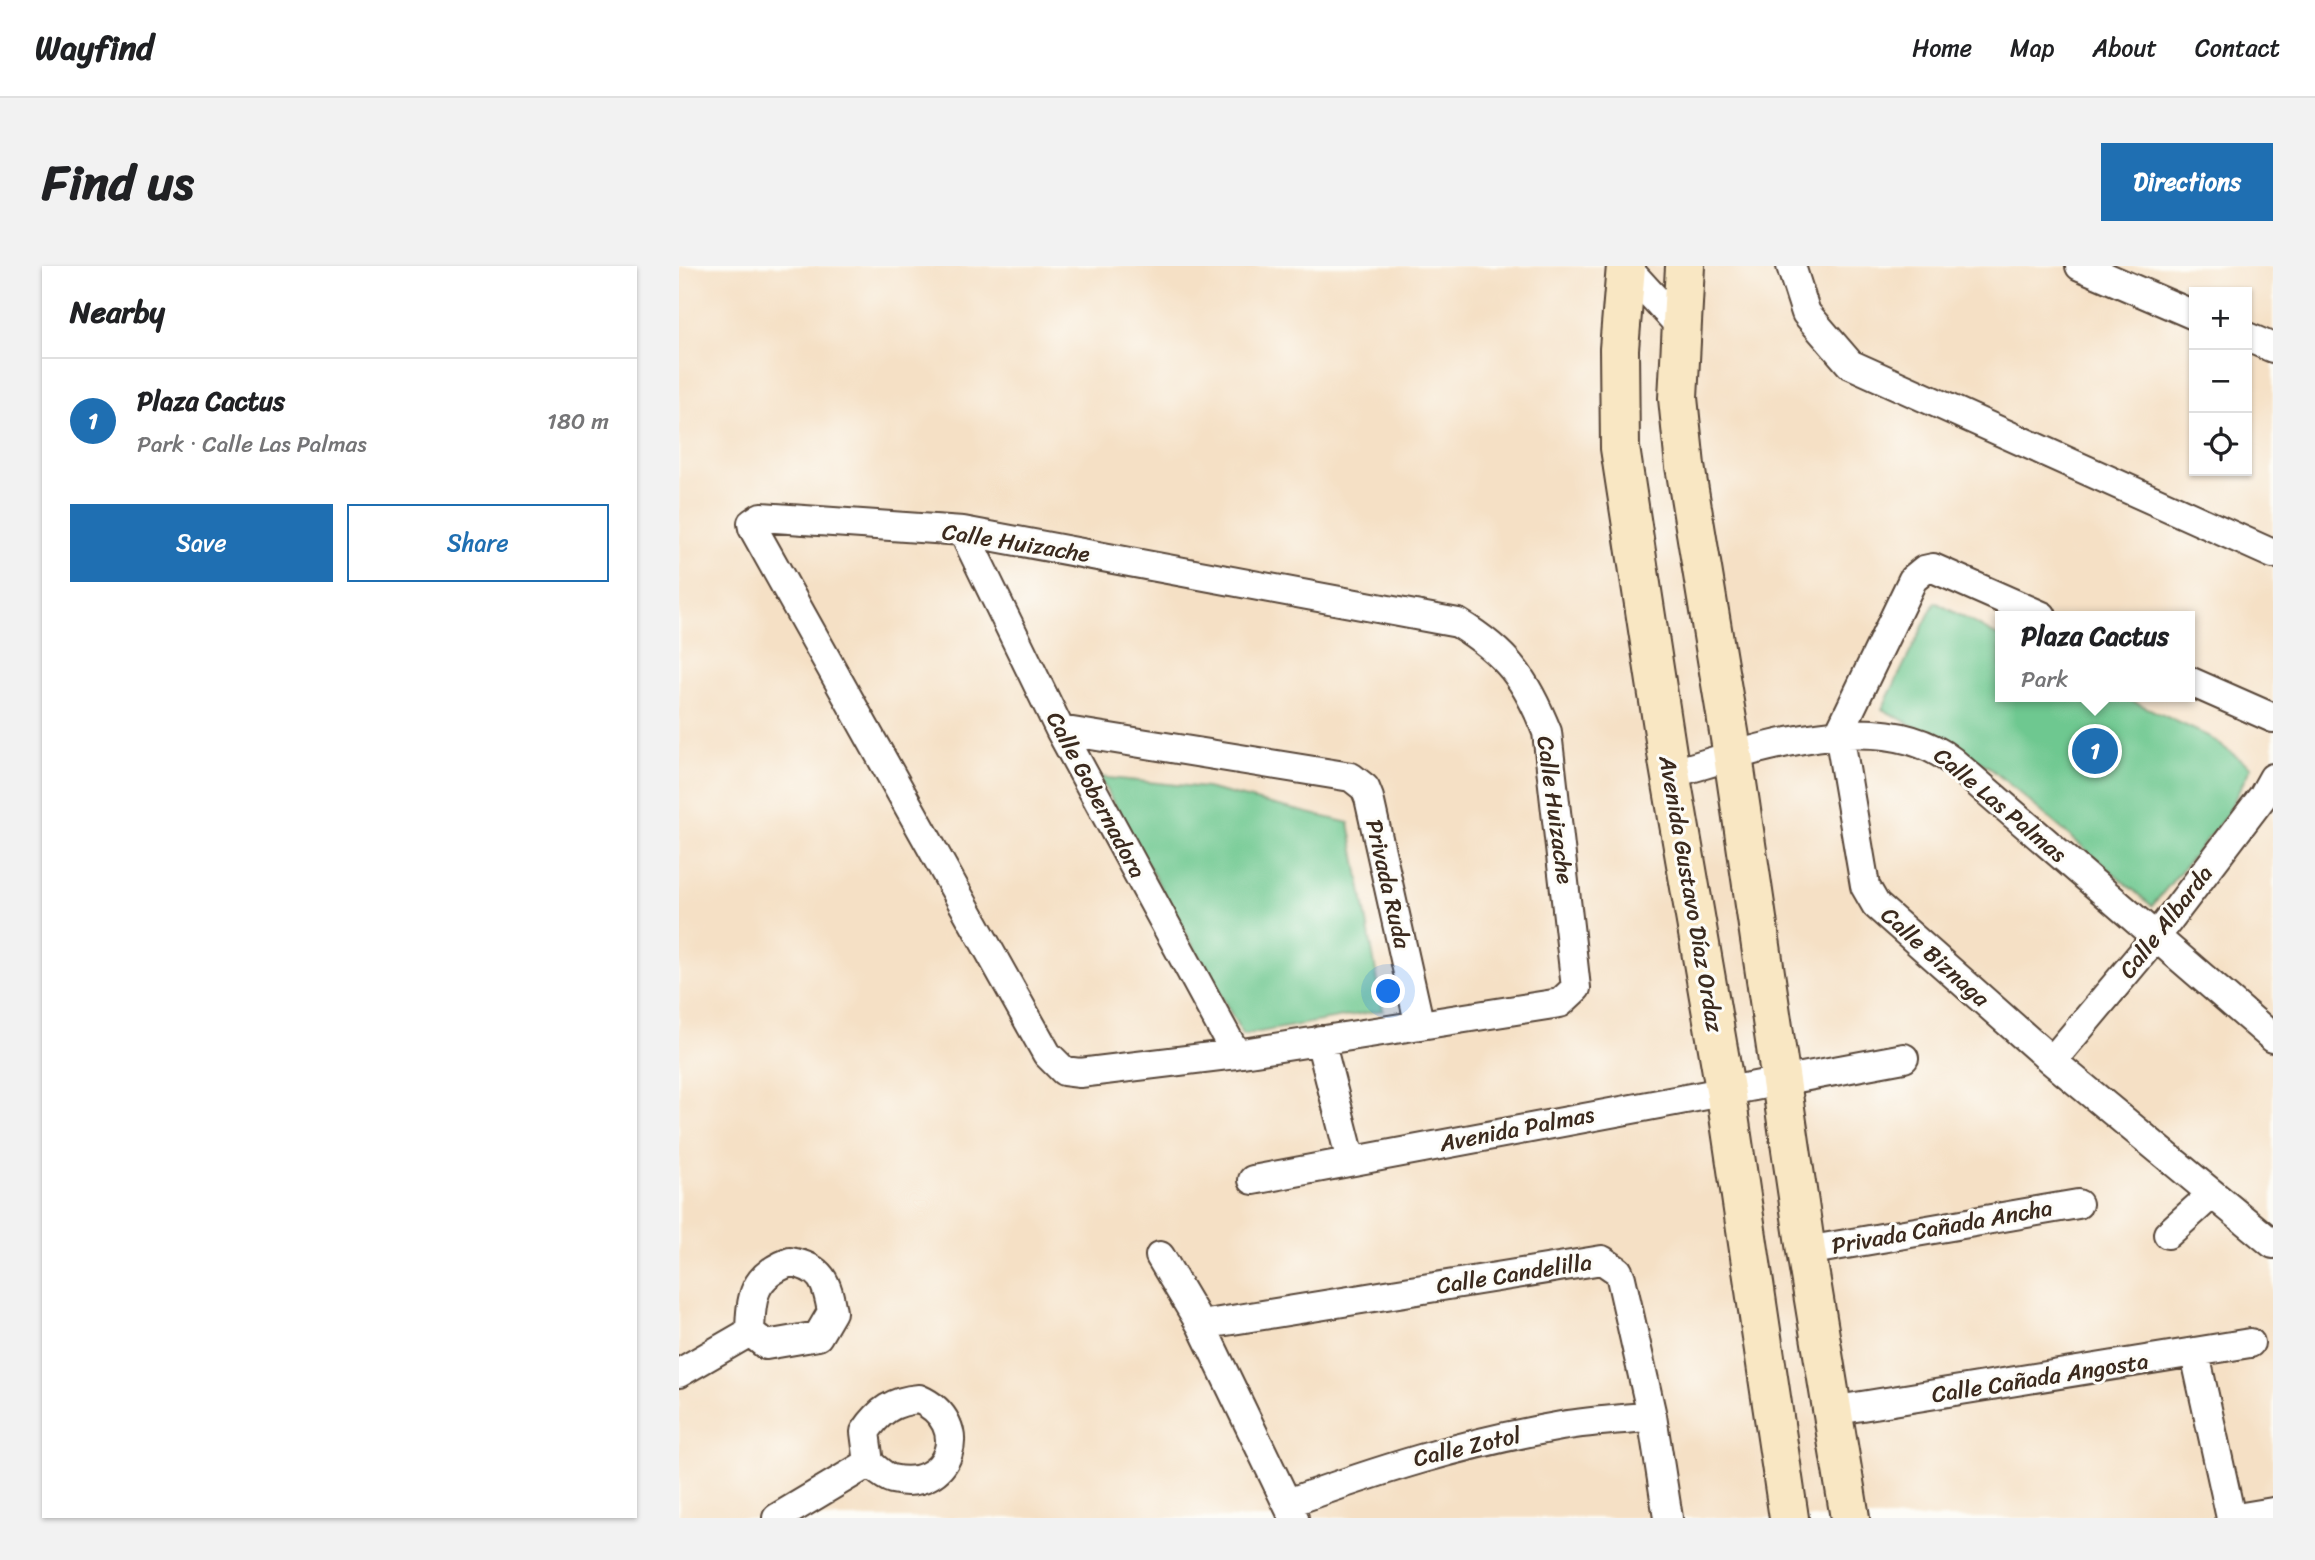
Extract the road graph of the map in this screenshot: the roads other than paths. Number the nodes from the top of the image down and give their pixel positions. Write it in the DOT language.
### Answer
graph roads {
  1 [pos="1685,266"];
  2 [pos="1791,266"];
  3 [pos="2080,266"];
  4 [pos="1625,267"];
  5 [pos="2189,313"];
  6 [pos="1680,326"];
  7 [pos="2252,339"];
  8 [pos="2273,348"];
  9 [pos="963,531"];
  10 [pos="2273,554"];
  11 [pos="2031,611"];
  12 [pos="2195,684"];
  13 [pos="2273,718"];
  14 [pos="1060,730"];
  15 [pos="1839,733"];
  16 [pos="1733,756"];
  17 [pos="1670,774"];
  18 [pos="2273,778"];
  19 [pos="2155,939"];
  20 [pos="1419,1022"];
  21 [pos="2273,1038"];
  22 [pos="1319,1040"];
  23 [pos="1236,1054"];
  24 [pos="1904,1058"];
  25 [pos="2052,1061"];
  26 [pos="1782,1079"];
  27 [pos="1725,1089"];
  28 [pos="1351,1161"];
  29 [pos="1253,1180"];
  30 [pos="2212,1194"];
  31 [pos="2078,1204"];
  32 [pos="2168,1234"];
  33 [pos="2273,1244"];
  34 [pos="1806,1251"];
  35 [pos="1160,1256"];
  36 [pos="1201,1325"];
  37 [pos="750,1332"];
  38 [pos="2250,1343"];
  39 [pos="2195,1354"];
  40 [pos="679,1373"];
  41 [pos="1831,1411"];
  42 [pos="1652,1416"];
  43 [pos="869,1463"];
  44 [pos="1291,1510"];
  45 [pos="2273,1512"];
  46 [pos="777,1518"];
  47 [pos="1668,1518"];
  48 [pos="1789,1518"];
  49 [pos="1850,1518"];
  50 [pos="2231,1518"];
  51 [pos="2237,1518"];
  1 -- 6 [label="street"];
  2 -- 10 [label="street"];
  3 -- 5 [label="street"];
  4 -- 6 [label="street"];
  4 -- 17 [label="street, Avenida Gustavo Díaz Ordaz"];
  6 -- 16 [label="street"];
  7 -- 8 [label="street"];
  9 -- 14 [label="street, Calle Gobernadora"];
  9 -- 20 [label="street, Calle Huizache"];
  9 -- 23 [label="street, Calle Huizache"];
  11 -- 15 [label="street"];
  12 -- 13 [label="street"];
  14 -- 20 [label="street, Privada Ruda"];
  14 -- 23 [label="street, Calle Gobernadora"];
  15 -- 16 [label="street, Calle Las Palmas"];
  15 -- 19 [label="street, Calle Las Palmas"];
  15 -- 25 [label="street, Calle Biznaga"];
  16 -- 17 [label="street, Calle Las Palmas"];
  16 -- 26 [label="street"];
  17 -- 27 [label="street, Avenida Gustavo Díaz Ordaz"];
  18 -- 19 [label="street, Calle Albarda"];
  19 -- 21 [label="street, Calle Las Palmas"];
  19 -- 25 [label="street, Calle Albarda"];
  20 -- 22 [label="street"];
  22 -- 23 [label="street"];
  22 -- 28 [label="street"];
  24 -- 26 [label="street, Avenida Palmas"];
  25 -- 30 [label="street, Calle Biznaga"];
  26 -- 27 [label="street, Avenida Palmas"];
  26 -- 34 [label="street"];
  27 -- 28 [label="street, Avenida Palmas"];
  27 -- 48 [label="street, Avenida Gustavo Díaz Ordaz"];
  28 -- 29 [label="street, Avenida Palmas"];
  30 -- 32 [label="street"];
  30 -- 33 [label="street, Calle Biznaga"];
  31 -- 34 [label="street, Privada Cañada Ancha"];
  34 -- 41 [label="street"];
  35 -- 36 [label="street"];
  36 -- 42 [label="street, Calle Candelilla"];
  36 -- 44 [label="street"];
  37 -- 40 [label="street"];
  38 -- 39 [label="street, Calle Cañada Angosta"];
  39 -- 41 [label="street, Calle Cañada Angosta"];
  39 -- 50 [label="street"];
  41 -- 49 [label="street"];
  42 -- 44 [label="street, Calle Zotol"];
  42 -- 47 [label="street, Calle Candelilla"];
  43 -- 46 [label="street"];
  45 -- 51 [label="street"];
}
